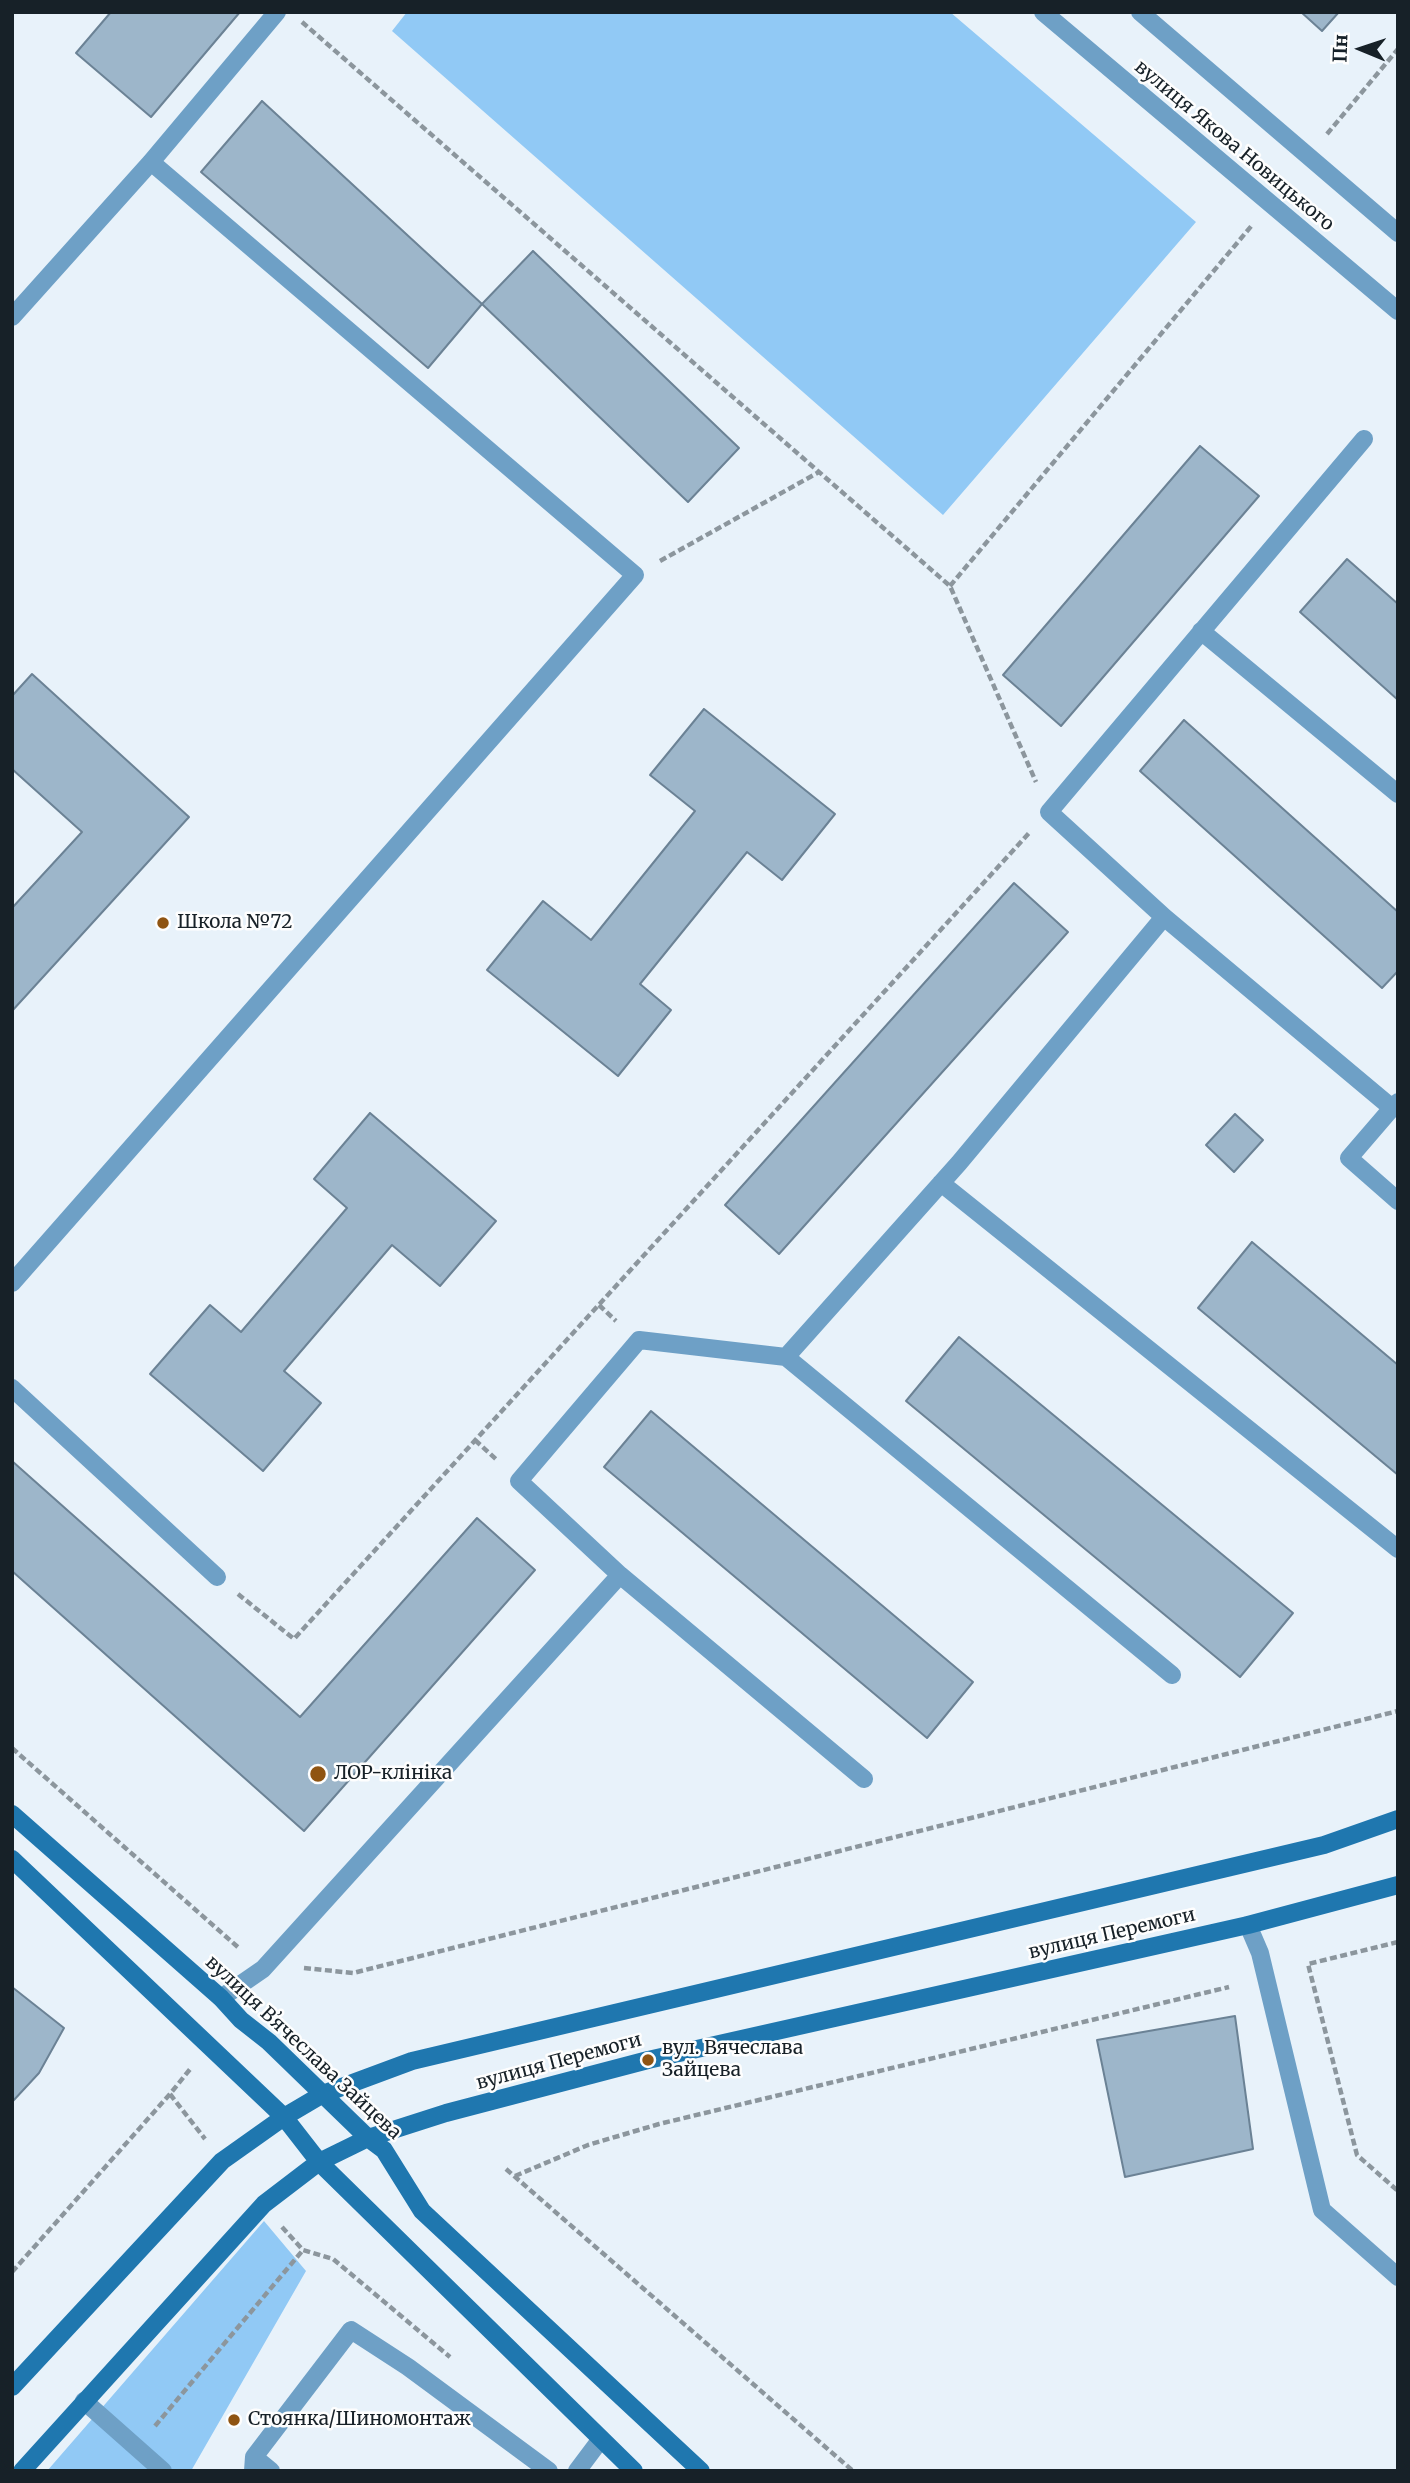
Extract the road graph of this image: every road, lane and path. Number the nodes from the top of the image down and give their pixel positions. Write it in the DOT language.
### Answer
graph roads {
  1 [pos="277,12"];
  2 [pos="1043,12"];
  3 [pos="1140,12"];
  4 [pos="301,21"];
  5 [pos="1398,50"];
  6 [pos="1309,155"];
  7 [pos="151,162"];
  8 [pos="1270,203"];
  9 [pos="1398,233"];
  10 [pos="1398,312"];
  11 [pos="12,317"];
  12 [pos="1364,439"];
  13 [pos="819,472"];
  14 [pos="635,575"];
  15 [pos="950,586"];
  16 [pos="1201,631"];
  17 [pos="1398,794"];
  18 [pos="1049,811"];
  19 [pos="1164,917"];
  20 [pos="1395,1105"];
  21 [pos="941,1183"];
  22 [pos="1398,1201"];
  23 [pos="12,1283"];
  24 [pos="786,1357"];
  25 [pos="12,1388"];
  26 [pos="1398,1549"];
  27 [pos="620,1575"];
  28 [pos="217,1577"];
  29 [pos="1172,1675"];
  30 [pos="1398,1711"];
  31 [pos="12,1748"];
  32 [pos="864,1779"];
  33 [pos="12,1814"];
  34 [pos="1398,1819"];
  35 [pos="12,1859"];
  36 [pos="1398,1885"];
  37 [pos="1248,1925"];
  38 [pos="1398,1941"];
  39 [pos="263,1969"];
  40 [pos="1229,1987"];
  41 [pos="221,1998"];
  42 [pos="170,2094"];
  43 [pos="323,2094"];
  44 [pos="284,2117"];
  45 [pos="368,2138"];
  46 [pos="319,2162"];
  47 [pos="506,2169"];
  48 [pos="514,2176"];
  49 [pos="1398,2192"];
  50 [pos="303,2250"];
  51 [pos="12,2272"];
  52 [pos="1398,2277"];
  53 [pos="12,2387"];
  54 [pos="84,2401"];
  55 [pos="601,2439"];
  56 [pos="137,2448"];
  57 [pos="254,2464"];
  58 [pos="22,2471"];
  59 [pos="163,2471"];
  60 [pos="271,2471"];
  61 [pos="549,2471"];
  62 [pos="577,2471"];
  63 [pos="634,2471"];
  64 [pos="701,2471"];
  65 [pos="853,2471"];
  1 -- 7 [label="street"];
  2 -- 8 [label="street, вулиця Якова Новицького"];
  3 -- 6 [label="street, вулиця Якова Новицького"];
  4 -- 13 [label="path"];
  5 -- 6 [label="path"];
  6 -- 9 [label="street, вулиця Якова Новицького"];
  7 -- 11 [label="street"];
  7 -- 14 [label="street"];
  8 -- 10 [label="street, вулиця Якова Новицького"];
  8 -- 15 [label="path"];
  12 -- 16 [label="street"];
  13 -- 14 [label="path"];
  13 -- 15 [label="path"];
  14 -- 23 [label="street"];
  15 -- 18 [label="path"];
  16 -- 17 [label="street"];
  16 -- 18 [label="street"];
  18 -- 19 [label="street"];
  18 -- 28 [label="path"];
  19 -- 20 [label="street"];
  19 -- 21 [label="street"];
  20 -- 22 [label="street"];
  21 -- 24 [label="street"];
  21 -- 26 [label="street"];
  24 -- 27 [label="street"];
  24 -- 29 [label="street"];
  25 -- 28 [label="street"];
  27 -- 32 [label="street"];
  27 -- 39 [label="street"];
  30 -- 39 [label="path"];
  31 -- 39 [label="path"];
  33 -- 41 [label="main road, вулиця Вʼячеслава Зайцева"];
  34 -- 43 [label="main road, вулиця Перемоги"];
  35 -- 44 [label="main road"];
  36 -- 37 [label="main road, вулиця Перемоги"];
  37 -- 45 [label="main road, вулиця Перемоги"];
  37 -- 52 [label="street"];
  38 -- 49 [label="path"];
  39 -- 41 [label="street"];
  40 -- 48 [label="path"];
  41 -- 43 [label="main road, вулиця Вʼячеслава Зайцева"];
  42 -- 51 [label="path"];
  43 -- 44 [label="main road, вулиця Перемоги"];
  43 -- 45 [label="main road, вулиця Вʼячеслава Зайцева"];
  44 -- 46 [label="main road"];
  44 -- 53 [label="main road, вулиця Перемоги"];
  45 -- 46 [label="main road, вулиця Перемоги"];
  45 -- 64 [label="main road, вулиця Вʼячеслава Зайцева"];
  46 -- 54 [label="main road, вулиця Перемоги"];
  46 -- 55 [label="main road"];
  47 -- 48 [label="path"];
  48 -- 65 [label="path"];
  50 -- 56 [label="path"];
  54 -- 56 [label="street"];
  54 -- 58 [label="main road, вулиця Перемоги"];
  55 -- 62 [label="street"];
  55 -- 63 [label="main road"];
  56 -- 59 [label="street"];
  57 -- 60 [label="street"];
  57 -- 61 [label="street"];
}
